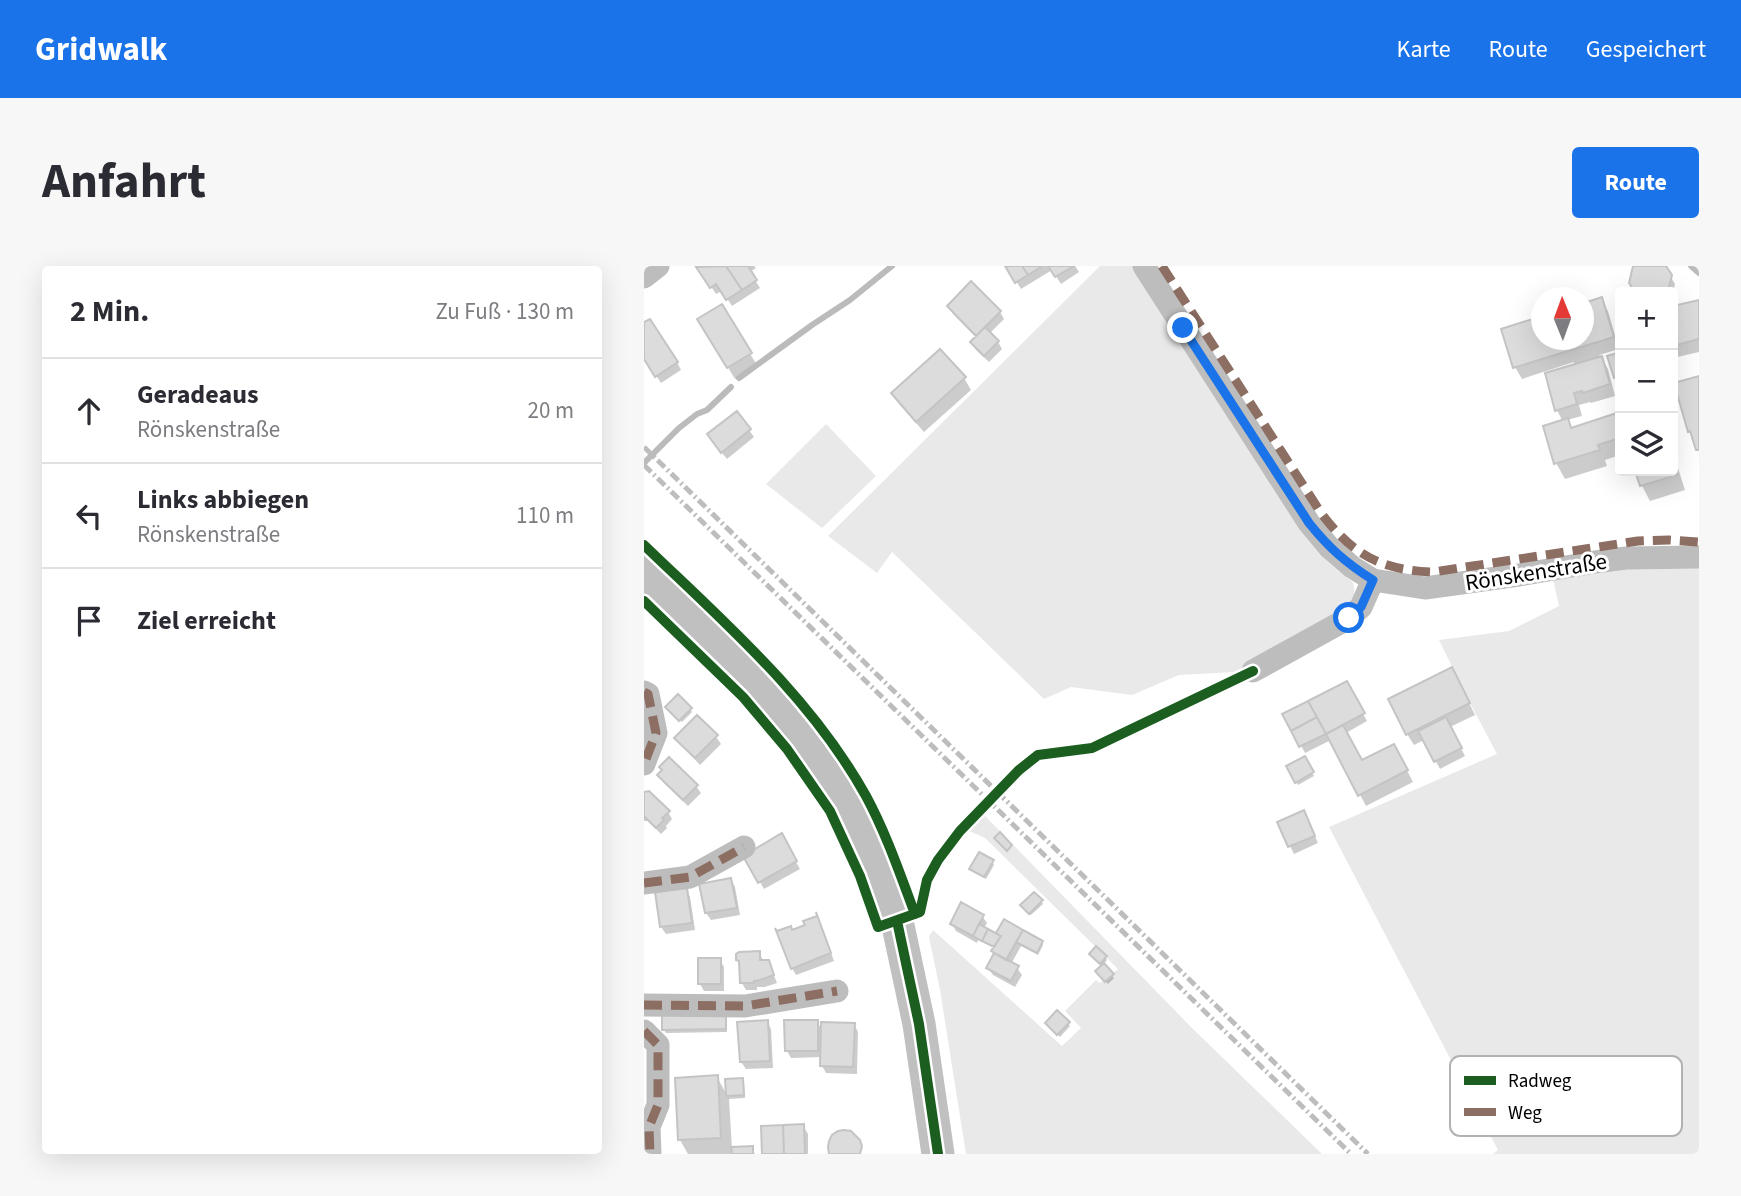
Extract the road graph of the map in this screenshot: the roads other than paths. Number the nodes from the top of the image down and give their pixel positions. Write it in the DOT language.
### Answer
graph roads {
  1 [pos="658,266"];
  2 [pos="1144,266"];
  3 [pos="644,277"];
  4 [pos="1699,557"];
  5 [pos="644,572"];
  6 [pos="1373,580"];
  7 [pos="1253,671"];
  8 [pos="644,692"];
  9 [pos="644,764"];
  10 [pos="744,847"];
  11 [pos="644,883"];
  12 [pos="837,991"];
  13 [pos="644,1005"];
  14 [pos="644,1031"];
  15 [pos="650,1154"];
  16 [pos="938,1154"];
  1 -- 3 [label="street"];
  2 -- 6 [label="street, Rönskenstraße"];
  4 -- 6 [label="street, Rönskenstraße"];
  5 -- 16 [label="main road"];
  6 -- 7 [label="street"];
  8 -- 9 [label="street"];
  10 -- 11 [label="street"];
  12 -- 13 [label="street"];
  14 -- 15 [label="street"];
}
